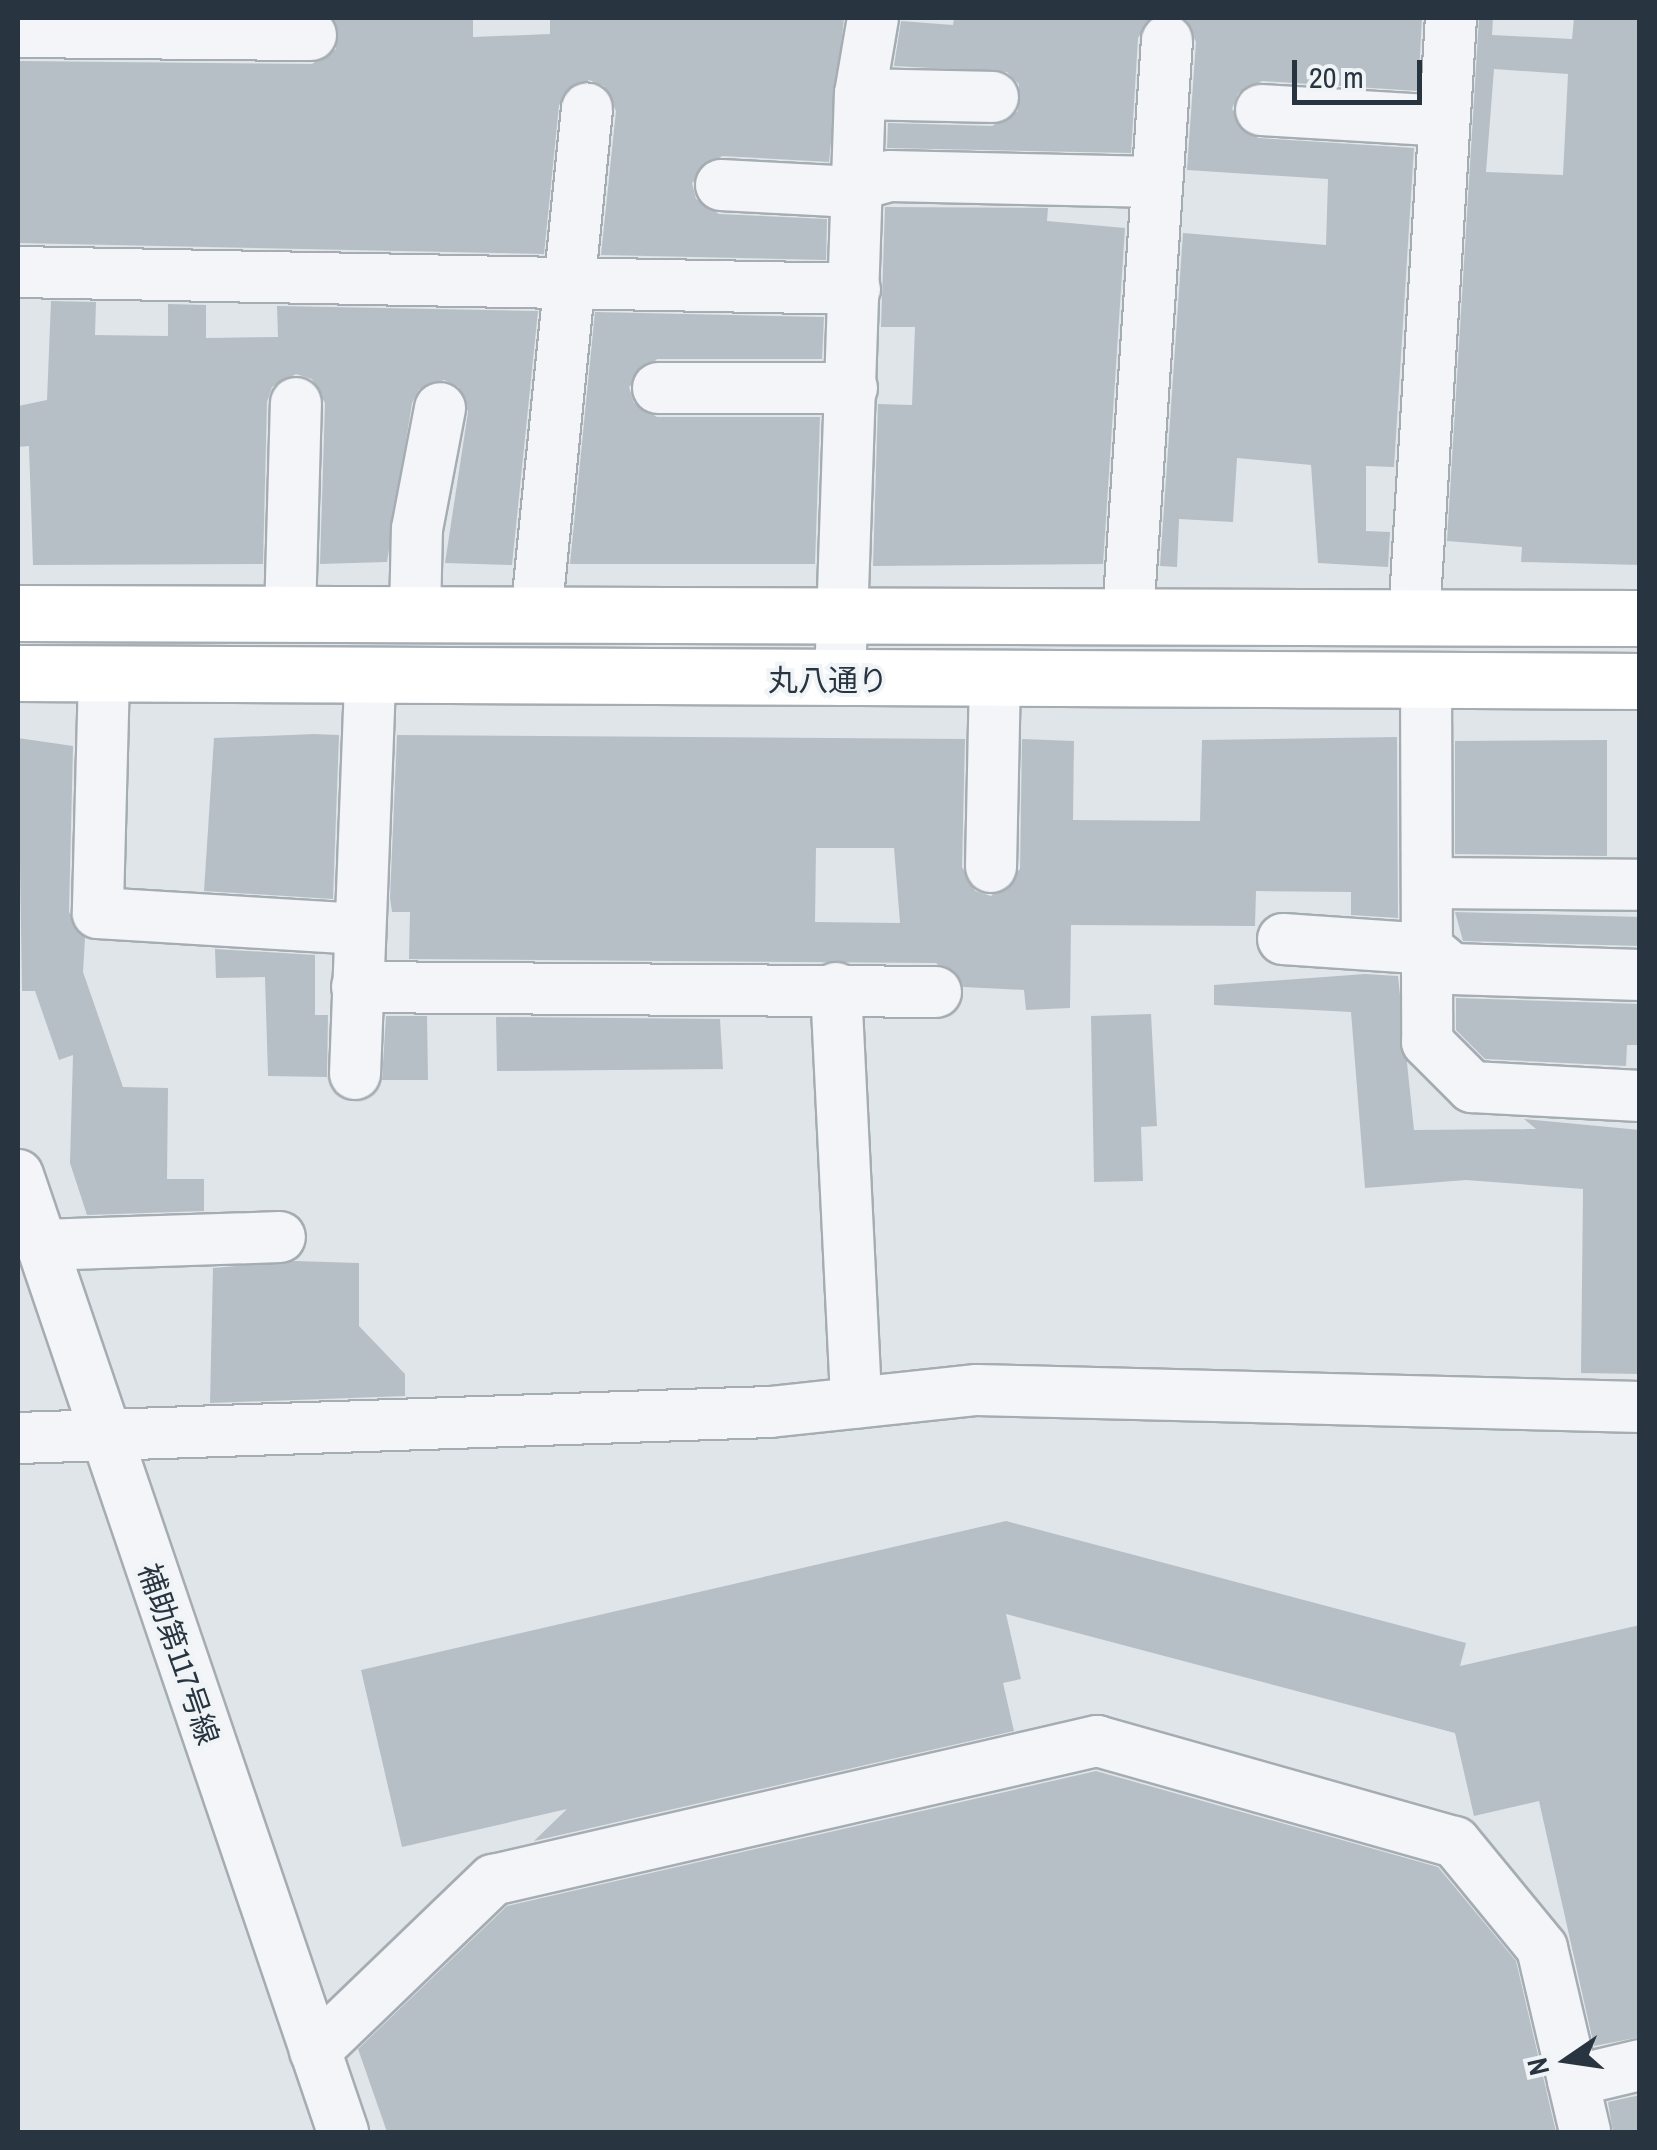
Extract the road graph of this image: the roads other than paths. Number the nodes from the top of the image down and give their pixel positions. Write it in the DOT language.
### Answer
graph roads {
  1 [pos="872,18"];
  2 [pos="1451,18"];
  3 [pos="18,32"];
  4 [pos="312,35"];
  5 [pos="1167,40"];
  6 [pos="860,94"];
  7 [pos="993,97"];
  8 [pos="587,109"];
  9 [pos="1261,110"];
  10 [pos="1444,121"];
  11 [pos="1154,182"];
  12 [pos="857,183"];
  13 [pos="721,185"];
  14 [pos="18,272"];
  15 [pos="570,282"];
  16 [pos="854,289"];
  17 [pos="658,388"];
  18 [pos="852,388"];
  19 [pos="296,402"];
  20 [pos="440,408"];
  21 [pos="18,613"];
  22 [pos="290,615"];
  23 [pos="415,615"];
  24 [pos="842,615"];
  25 [pos="536,616"];
  26 [pos="1128,616"];
  27 [pos="1414,616"];
  28 [pos="1640,618"];
  29 [pos="18,674"];
  30 [pos="104,676"];
  31 [pos="840,680"];
  32 [pos="995,680"];
  33 [pos="1426,680"];
  34 [pos="370,681"];
  35 [pos="1640,681"];
  36 [pos="991,867"];
  37 [pos="1428,883"];
  38 [pos="1640,885"];
  39 [pos="360,929"];
  40 [pos="1283,938"];
  41 [pos="1428,949"];
  42 [pos="1640,974"];
  43 [pos="357,987"];
  44 [pos="836,988"];
  45 [pos="936,992"];
  46 [pos="355,1074"];
  47 [pos="1640,1096"];
  48 [pos="18,1175"];
  49 [pos="280,1237"];
  50 [pos="41,1245"];
  51 [pos="856,1403"];
  52 [pos="1640,1408"];
  53 [pos="105,1433"];
  54 [pos="18,1438"];
  55 [pos="315,2051"];
  56 [pos="1640,2065"];
  57 [pos="1573,2081"];
  58 [pos="342,2132"];
  59 [pos="1585,2132"];
  1 -- 6 [label="street"];
  2 -- 10 [label="street"];
  3 -- 4 [label="street"];
  5 -- 11 [label="street"];
  6 -- 7 [label="street"];
  6 -- 12 [label="street"];
  8 -- 15 [label="street"];
  9 -- 10 [label="street"];
  10 -- 27 [label="street"];
  11 -- 12 [label="street"];
  11 -- 26 [label="street"];
  12 -- 13 [label="street"];
  12 -- 16 [label="street"];
  14 -- 15 [label="street"];
  15 -- 16 [label="street"];
  15 -- 25 [label="street"];
  16 -- 18 [label="street"];
  17 -- 18 [label="street"];
  18 -- 24 [label="street"];
  19 -- 22 [label="street"];
  20 -- 23 [label="street"];
  21 -- 22 [label="main road"];
  22 -- 23 [label="main road"];
  23 -- 25 [label="main road"];
  24 -- 25 [label="main road"];
  24 -- 26 [label="main road"];
  24 -- 31 [label="street"];
  26 -- 27 [label="main road"];
  27 -- 28 [label="main road"];
  29 -- 30 [label="main road, 丸八通り"];
  30 -- 34 [label="main road, 丸八通り"];
  30 -- 39 [label="street"];
  31 -- 32 [label="main road, 丸八通り"];
  31 -- 34 [label="main road, 丸八通り"];
  32 -- 33 [label="main road, 丸八通り"];
  32 -- 36 [label="street"];
  33 -- 35 [label="main road, 丸八通り"];
  33 -- 37 [label="street"];
  34 -- 39 [label="street"];
  37 -- 38 [label="street"];
  37 -- 41 [label="street"];
  39 -- 43 [label="street"];
  40 -- 41 [label="street"];
  41 -- 42 [label="street"];
  41 -- 47 [label="street"];
  43 -- 44 [label="street"];
  43 -- 46 [label="street"];
  44 -- 45 [label="street"];
  44 -- 51 [label="street"];
  48 -- 50 [label="street, 補助第117号線"];
  49 -- 50 [label="street"];
  50 -- 53 [label="street, 補助第117号線"];
  51 -- 52 [label="street"];
  51 -- 53 [label="street"];
  53 -- 54 [label="street"];
  53 -- 55 [label="street, 補助第117号線"];
  55 -- 57 [label="street"];
  55 -- 58 [label="street, 補助第117号線"];
  56 -- 57 [label="street"];
  57 -- 59 [label="street"];
}
